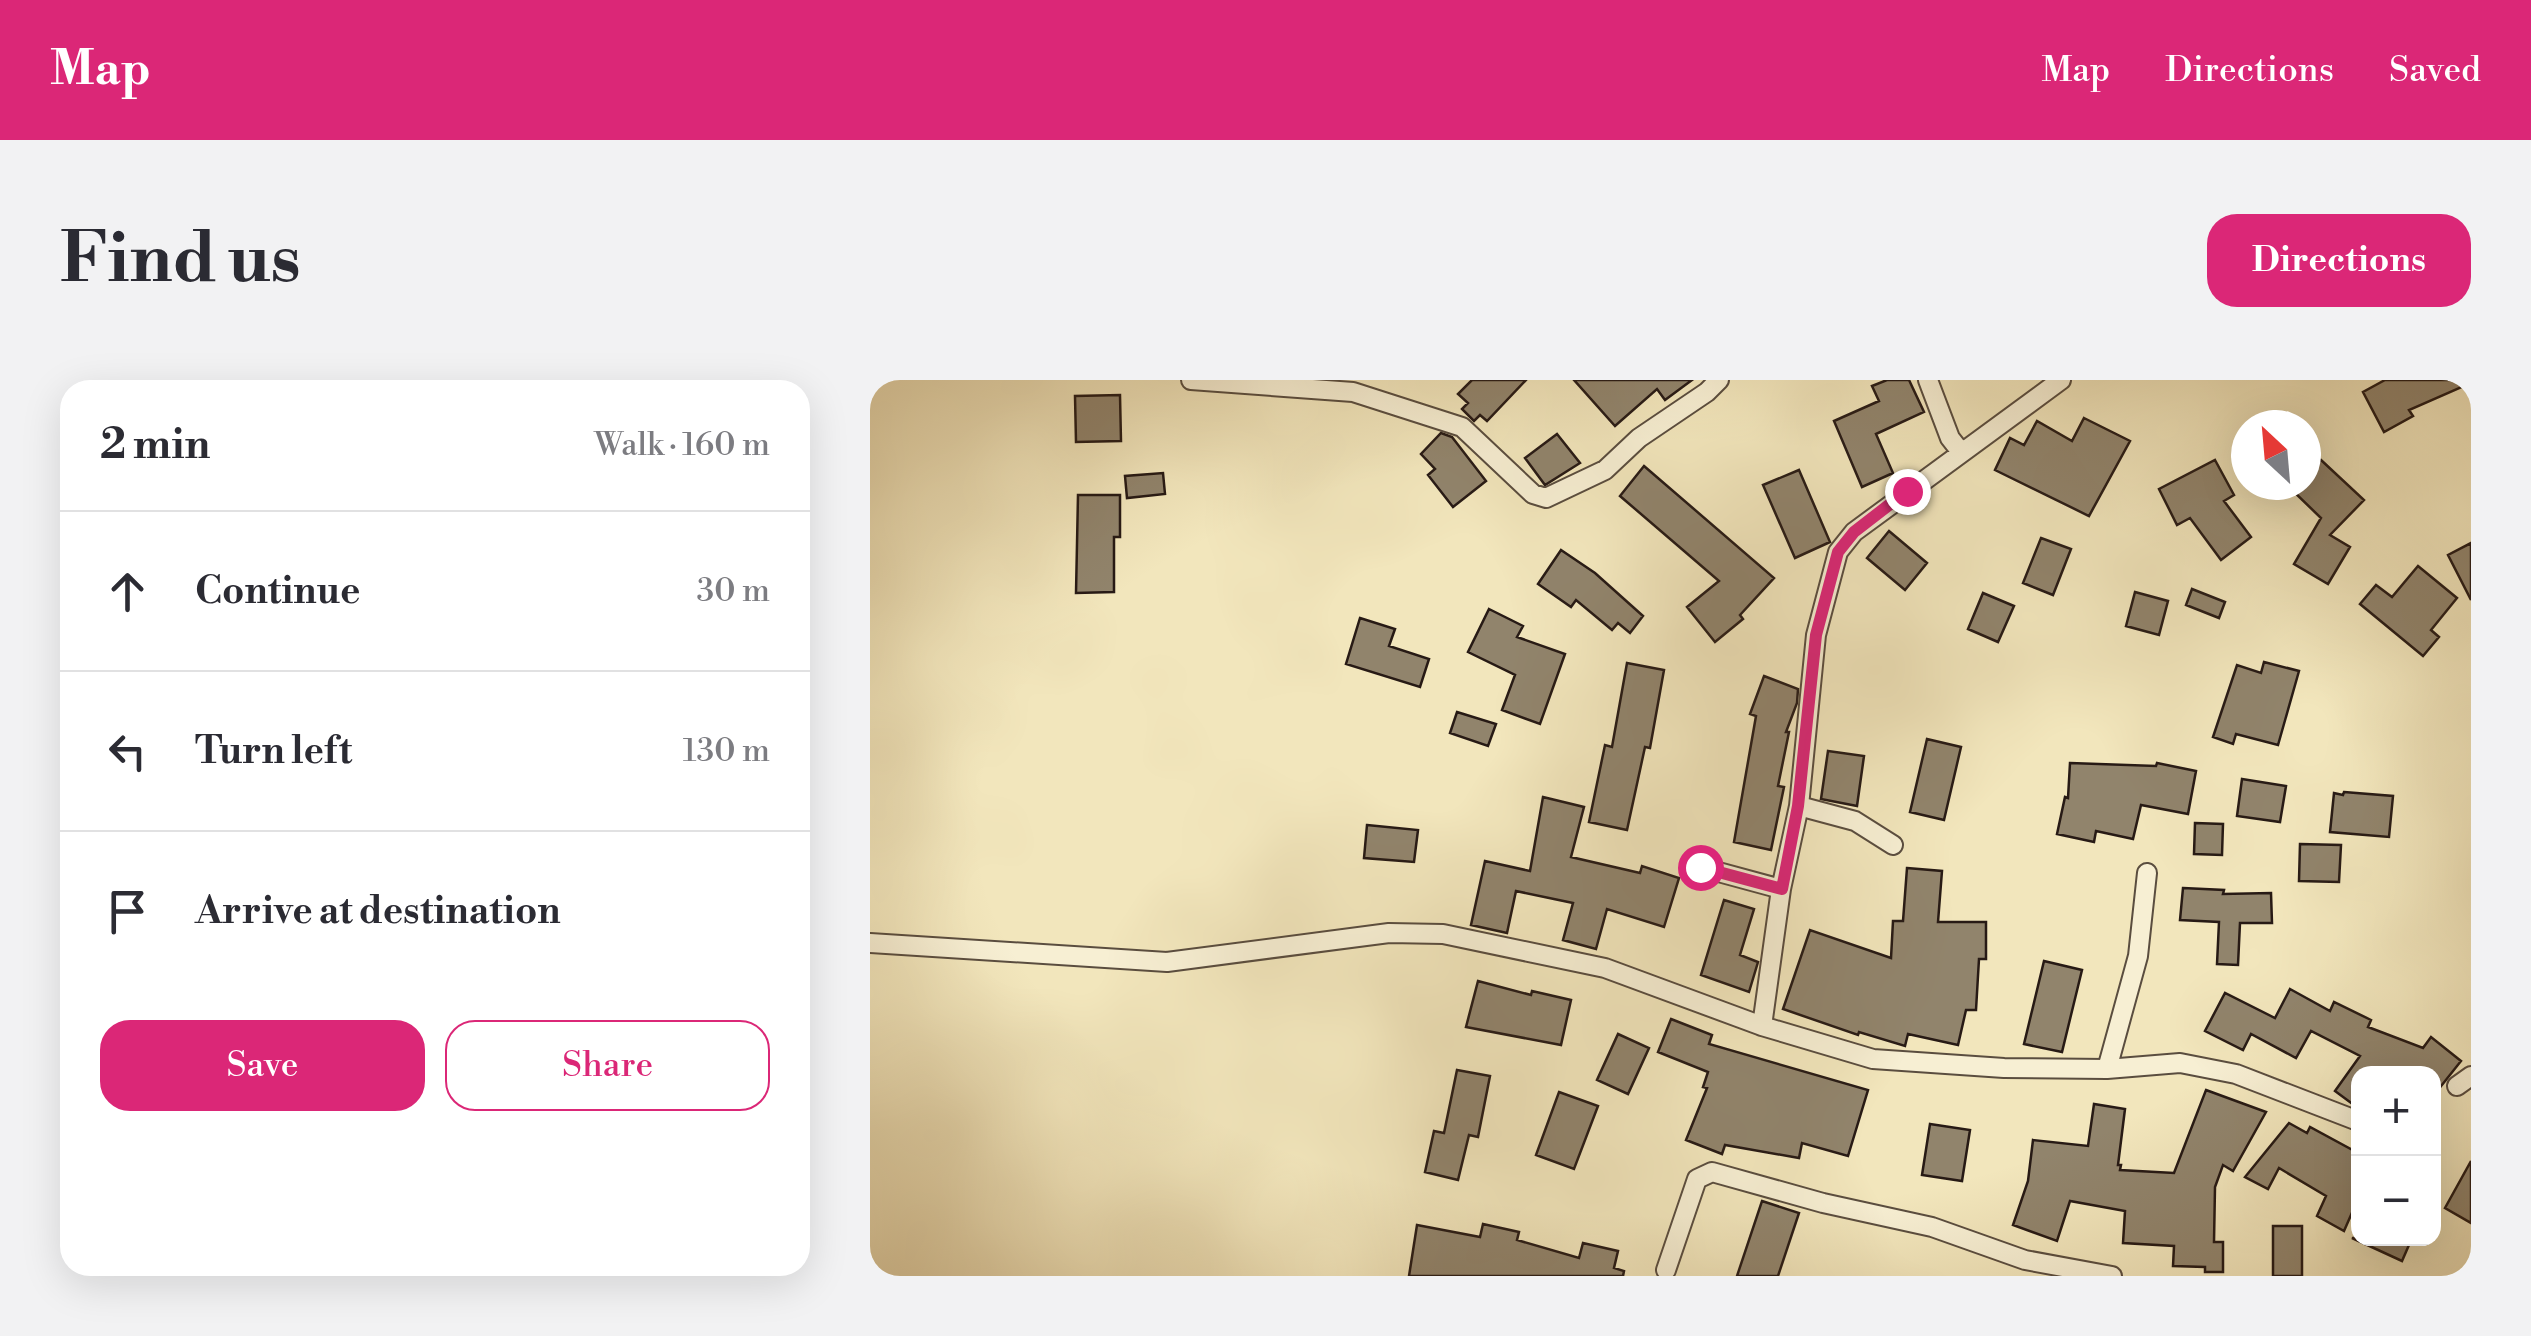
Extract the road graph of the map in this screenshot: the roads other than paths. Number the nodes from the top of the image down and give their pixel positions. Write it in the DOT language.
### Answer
graph roads {
  1 [pos="1191,380"];
  2 [pos="1719,380"];
  3 [pos="1928,380"];
  4 [pos="2062,380"];
  5 [pos="1960,452"];
  6 [pos="1798,806"];
  7 [pos="1893,845"];
  8 [pos="1700,867"];
  9 [pos="2147,872"];
  10 [pos="1782,889"];
  11 [pos="870,942"];
  12 [pos="1762,1026"];
  13 [pos="2107,1068"];
  14 [pos="2351,1118"];
  15 [pos="1666,1270"];
  16 [pos="2112,1276"];
  1 -- 2 [label="street"];
  3 -- 5 [label="street"];
  4 -- 5 [label="street"];
  5 -- 6 [label="street"];
  6 -- 7 [label="street"];
  6 -- 10 [label="street"];
  8 -- 10 [label="street"];
  9 -- 13 [label="street"];
  10 -- 12 [label="street"];
  11 -- 12 [label="street"];
  12 -- 13 [label="street"];
  13 -- 14 [label="street"];
  15 -- 16 [label="street"];
}
